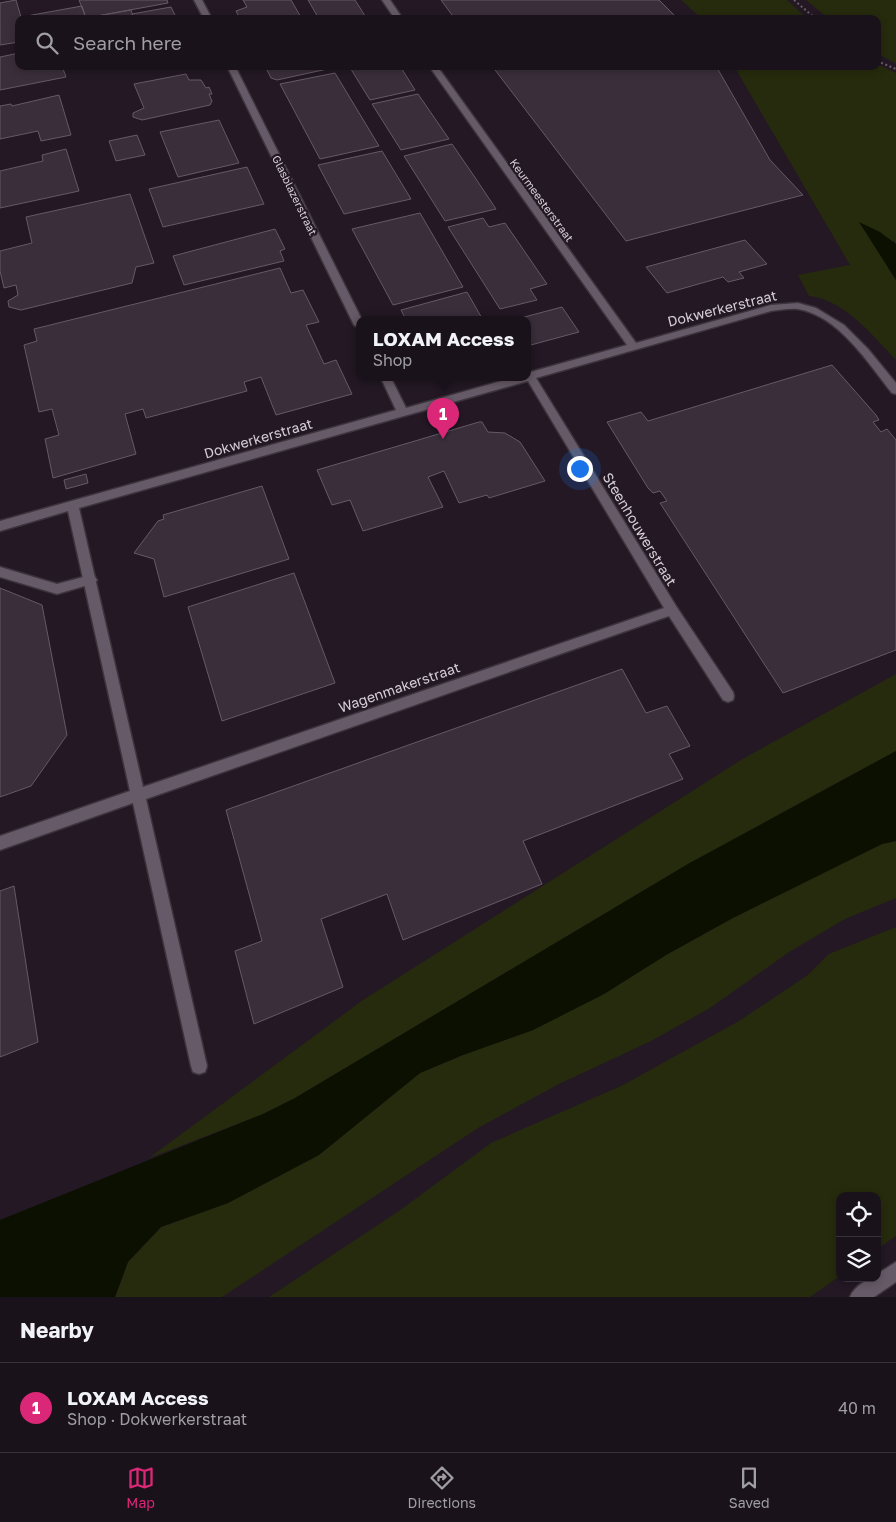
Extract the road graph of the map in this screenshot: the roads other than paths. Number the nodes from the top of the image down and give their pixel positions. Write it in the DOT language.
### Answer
graph roads {
  1 [pos="198,0"];
  2 [pos="386,0"];
  3 [pos="206,15"];
  4 [pos="396,15"];
  5 [pos="233,70"];
  6 [pos="436,70"];
  7 [pos="356,319"];
  8 [pos="633,346"];
  9 [pos="531,376"];
  10 [pos="387,381"];
  11 [pos="513,381"];
  12 [pos="529,381"];
  13 [pos="896,390"];
  14 [pos="403,413"];
  15 [pos="73,506"];
  16 [pos="0,526"];
  17 [pos="0,572"];
  18 [pos="90,580"];
  19 [pos="672,610"];
  20 [pos="728,696"];
  21 [pos="137,796"];
  22 [pos="0,843"];
  23 [pos="199,1066"];
  24 [pos="896,1271"];
  25 [pos="859,1297"];
  1 -- 3 [label="street"];
  2 -- 4 [label="street"];
  5 -- 7 [label="street, Glasblazerstraat"];
  6 -- 8 [label="street, Keurmeesterstraat"];
  8 -- 9 [label="street, Dokwerkerstraat"];
  8 -- 13 [label="street, Dokwerkerstraat"];
  10 -- 14 [label="street"];
  11 -- 14 [label="street, Dokwerkerstraat"];
  12 -- 19 [label="street, Steenhouwerstraat"];
  14 -- 15 [label="street, Dokwerkerstraat"];
  15 -- 16 [label="street, Dokwerkerstraat"];
  15 -- 18 [label="street"];
  17 -- 18 [label="street"];
  18 -- 21 [label="street"];
  19 -- 20 [label="street, Steenhouwerstraat"];
  19 -- 21 [label="street, Wagenmakerstraat"];
  21 -- 22 [label="street, Wagenmakerstraat"];
  21 -- 23 [label="street"];
  24 -- 25 [label="street"];
}
